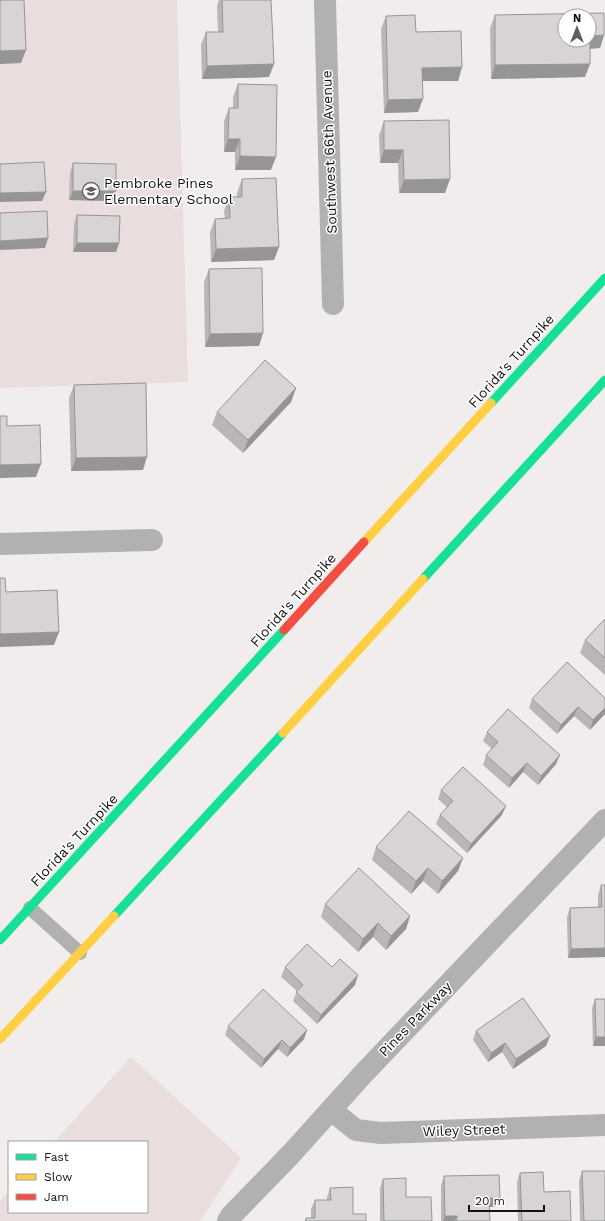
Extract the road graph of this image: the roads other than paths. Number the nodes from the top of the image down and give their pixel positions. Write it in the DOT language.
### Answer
graph roads {
  1 [pos="325,0"];
  2 [pos="605,278"];
  3 [pos="333,304"];
  4 [pos="605,380"];
  5 [pos="152,540"];
  6 [pos="0,544"];
  7 [pos="605,820"];
  8 [pos="30,908"];
  9 [pos="0,940"];
  10 [pos="80,953"];
  11 [pos="0,1039"];
  12 [pos="331,1110"];
  13 [pos="605,1125"];
  14 [pos="228,1221"];
  1 -- 3 [label="street, Southwest 66th Avenue"];
  2 -- 8 [label="highway, Florida's Turnpike"];
  4 -- 10 [label="highway"];
  5 -- 6 [label="street"];
  7 -- 12 [label="street, Pines Parkway"];
  8 -- 9 [label="highway, Florida's Turnpike"];
  8 -- 10 [label="lane"];
  10 -- 11 [label="highway"];
  12 -- 13 [label="street, Wiley Street"];
  12 -- 14 [label="street, Pines Parkway"];
}
